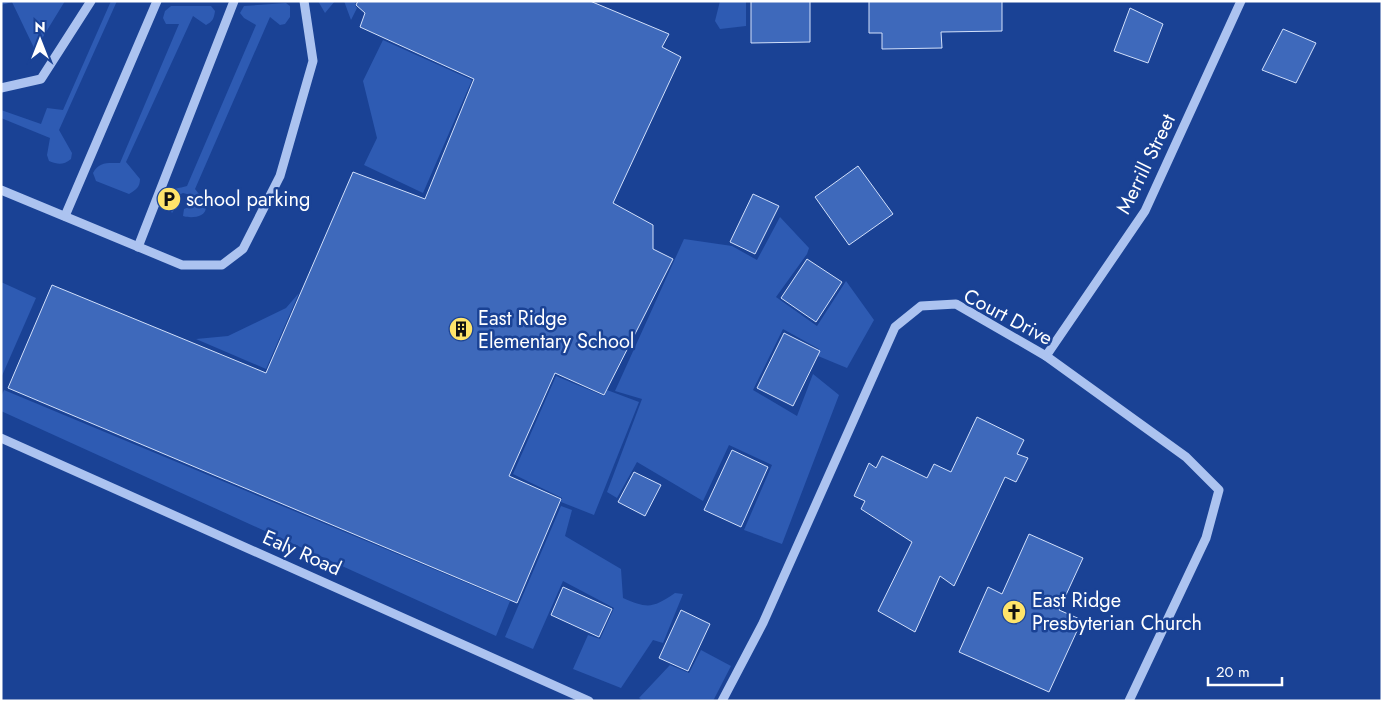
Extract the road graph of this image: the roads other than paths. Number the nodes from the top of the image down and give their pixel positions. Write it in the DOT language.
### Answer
graph roads {
  1 [pos="91,1"];
  2 [pos="157,1"];
  3 [pos="234,1"];
  4 [pos="304,1"];
  5 [pos="1241,1"];
  6 [pos="1,88"];
  7 [pos="1,190"];
  8 [pos="65,216"];
  9 [pos="138,247"];
  10 [pos="1046,356"];
  11 [pos="1,438"];
  12 [pos="589,701"];
  13 [pos="722,701"];
  14 [pos="1128,701"];
  1 -- 6 [label="street"];
  2 -- 8 [label="street"];
  3 -- 9 [label="street"];
  4 -- 9 [label="street"];
  5 -- 10 [label="street, Merrill Street"];
  7 -- 8 [label="street"];
  8 -- 9 [label="street"];
  10 -- 13 [label="street, Court Drive"];
  10 -- 14 [label="street, Court Drive"];
  11 -- 12 [label="street, Ealy Road"];
}
